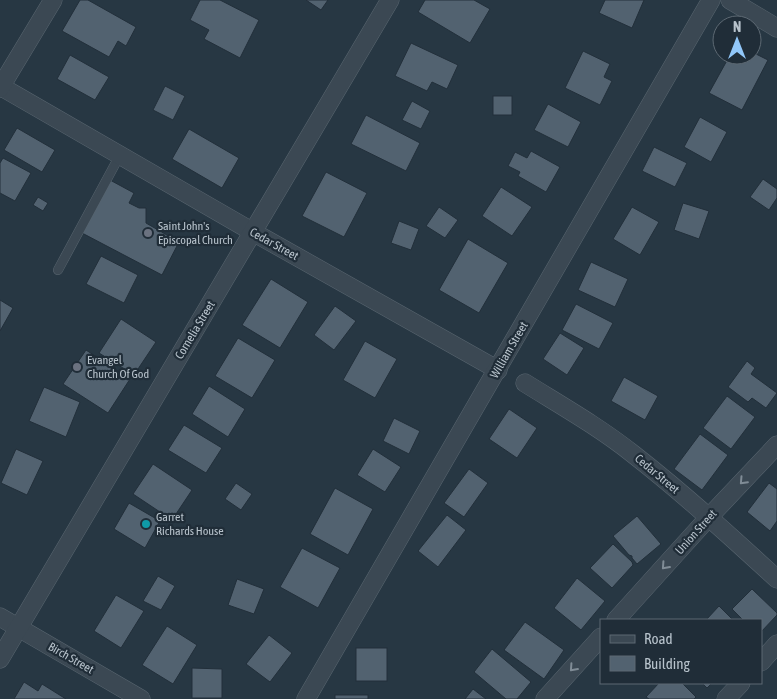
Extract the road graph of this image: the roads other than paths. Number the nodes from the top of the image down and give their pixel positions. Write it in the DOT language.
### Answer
graph roads {
  1 [pos="53,0"];
  2 [pos="390,0"];
  3 [pos="711,0"];
  4 [pos="730,0"];
  5 [pos="777,28"];
  6 [pos="0,86"];
  7 [pos="120,155"];
  8 [pos="253,232"];
  9 [pos="58,270"];
  10 [pos="498,370"];
  11 [pos="525,383"];
  12 [pos="777,445"];
  13 [pos="709,517"];
  14 [pos="777,579"];
  15 [pos="0,617"];
  16 [pos="617,619"];
  17 [pos="18,628"];
  18 [pos="600,638"];
  19 [pos="777,644"];
  20 [pos="0,659"];
  21 [pos="762,661"];
  22 [pos="740,684"];
  23 [pos="142,699"];
  24 [pos="306,699"];
  25 [pos="545,699"];
  26 [pos="726,699"];
  1 -- 6 [label="street"];
  2 -- 8 [label="street, Cornelia Street"];
  3 -- 10 [label="street, William Street"];
  4 -- 5 [label="street"];
  6 -- 7 [label="street, Cedar Street"];
  7 -- 8 [label="street, Cedar Street"];
  7 -- 9 [label="lane"];
  8 -- 10 [label="street, Cedar Street"];
  8 -- 17 [label="street, Cornelia Street"];
  10 -- 24 [label="street, William Street"];
  11 -- 13 [label="street, Cedar Street"];
  12 -- 13 [label="street, Union Street, one-way"];
  13 -- 14 [label="street, Cedar Street"];
  13 -- 16 [label="street, Union Street, one-way"];
  15 -- 17 [label="street, Birch Street"];
  17 -- 20 [label="street, Cornelia Street"];
  17 -- 23 [label="street, Birch Street"];
  18 -- 25 [label="street, one-way"];
  19 -- 21 [label="street"];
  22 -- 26 [label="street"];
}
